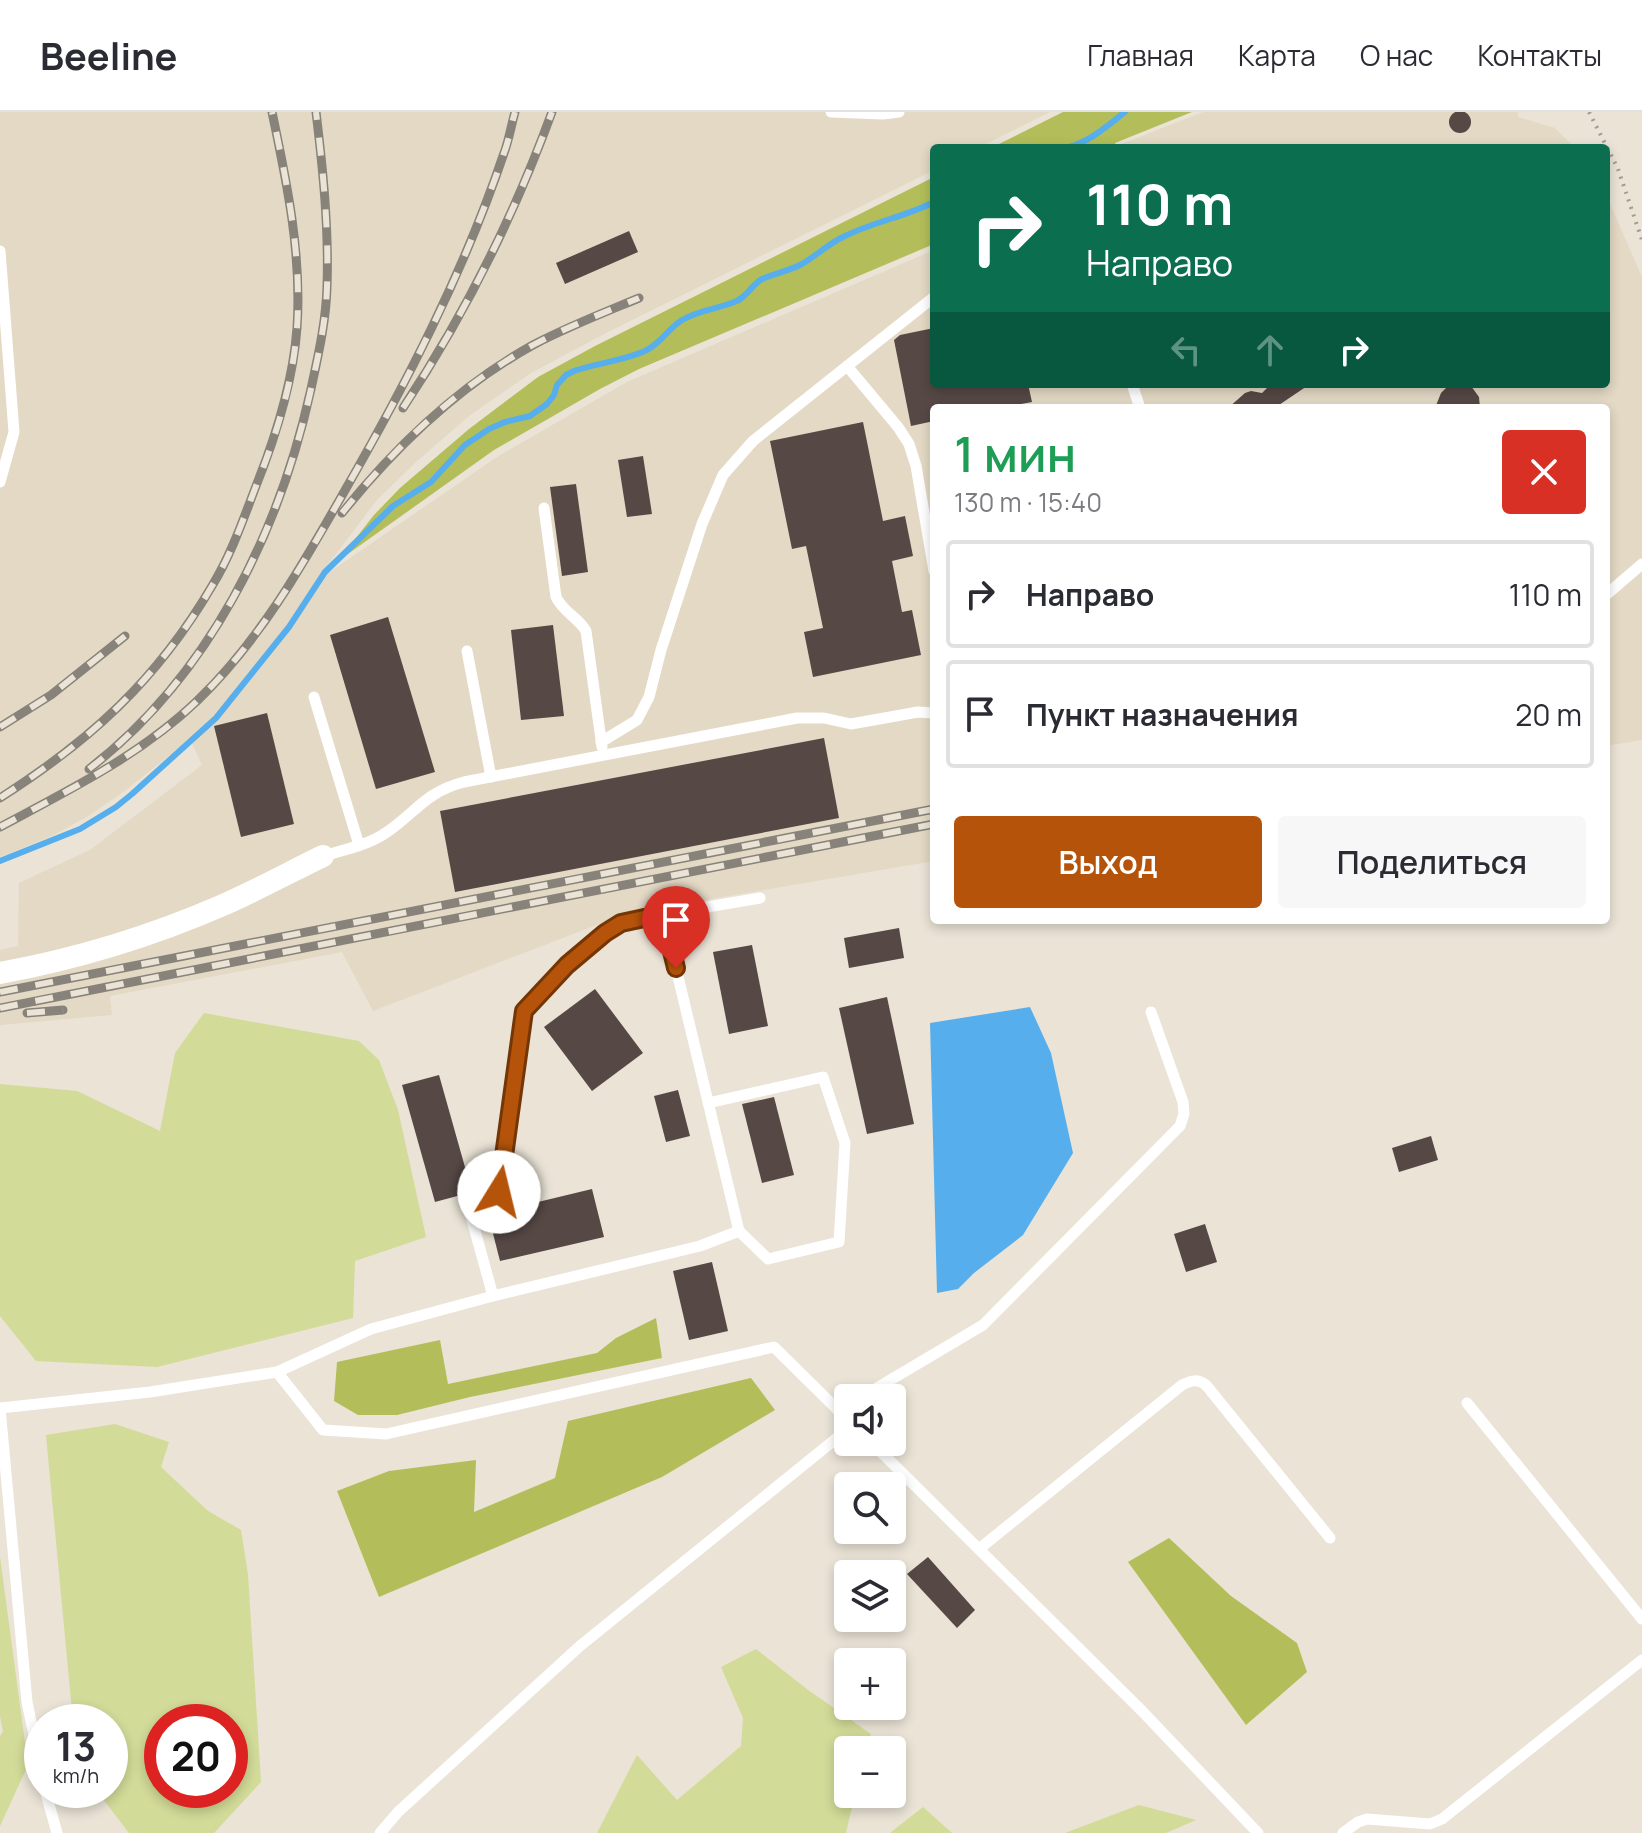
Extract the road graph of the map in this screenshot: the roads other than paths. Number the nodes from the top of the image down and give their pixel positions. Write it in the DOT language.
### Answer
graph roads {
  1 [pos="831,112"];
  2 [pos="899,112"];
  3 [pos="858,113"];
  4 [pos="0,251"];
  5 [pos="930,300"];
  6 [pos="847,366"];
  7 [pos="0,482"];
  8 [pos="544,508"];
  9 [pos="930,548"];
  10 [pos="1642,564"];
  11 [pos="1610,592"];
  12 [pos="467,651"];
  13 [pos="314,697"];
  14 [pos="930,713"];
  15 [pos="602,749"];
  16 [pos="491,777"];
  17 [pos="359,845"];
  18 [pos="323,856"];
  19 [pos="760,898"];
  20 [pos="663,914"];
  21 [pos="0,973"];
  22 [pos="1151,1012"];
  23 [pos="708,1103"];
  24 [pos="739,1231"];
  25 [pos="493,1296"];
  26 [pos="277,1372"];
  27 [pos="884,1384"];
  28 [pos="834,1402"];
  29 [pos="1467,1403"];
  30 [pos="0,1408"];
  31 [pos="834,1440"];
  32 [pos="885,1456"];
  33 [pos="1330,1538"];
  34 [pos="979,1549"];
  35 [pos="1642,1619"];
  36 [pos="1642,1660"];
  37 [pos="27,1704"];
  38 [pos="50,1808"];
  39 [pos="57,1833"];
  40 [pos="380,1833"];
  41 [pos="1258,1833"];
  42 [pos="1343,1833"];
  1 -- 3 [label="lane"];
  2 -- 3 [label="lane"];
  4 -- 7 [label="lane"];
  5 -- 6 [label="lane"];
  6 -- 9 [label="lane"];
  6 -- 15 [label="lane"];
  8 -- 15 [label="lane"];
  10 -- 11 [label="lane"];
  12 -- 16 [label="lane"];
  13 -- 17 [label="lane"];
  14 -- 15 [label="lane"];
  15 -- 16 [label="lane"];
  16 -- 17 [label="lane"];
  17 -- 18 [label="lane"];
  18 -- 21 [label="street"];
  19 -- 20 [label="lane"];
  20 -- 23 [label="lane"];
  20 -- 25 [label="lane"];
  22 -- 27 [label="lane"];
  23 -- 24 [label="lane"];
  23 -- 24 [label="lane"];
  24 -- 25 [label="lane"];
  25 -- 26 [label="lane"];
  26 -- 28 [label="lane"];
  26 -- 30 [label="lane"];
  29 -- 35 [label="lane"];
  30 -- 37 [label="lane"];
  31 -- 40 [label="lane"];
  32 -- 34 [label="lane"];
  33 -- 34 [label="lane"];
  34 -- 41 [label="lane"];
  36 -- 42 [label="lane"];
  38 -- 39 [label="lane"];
}
